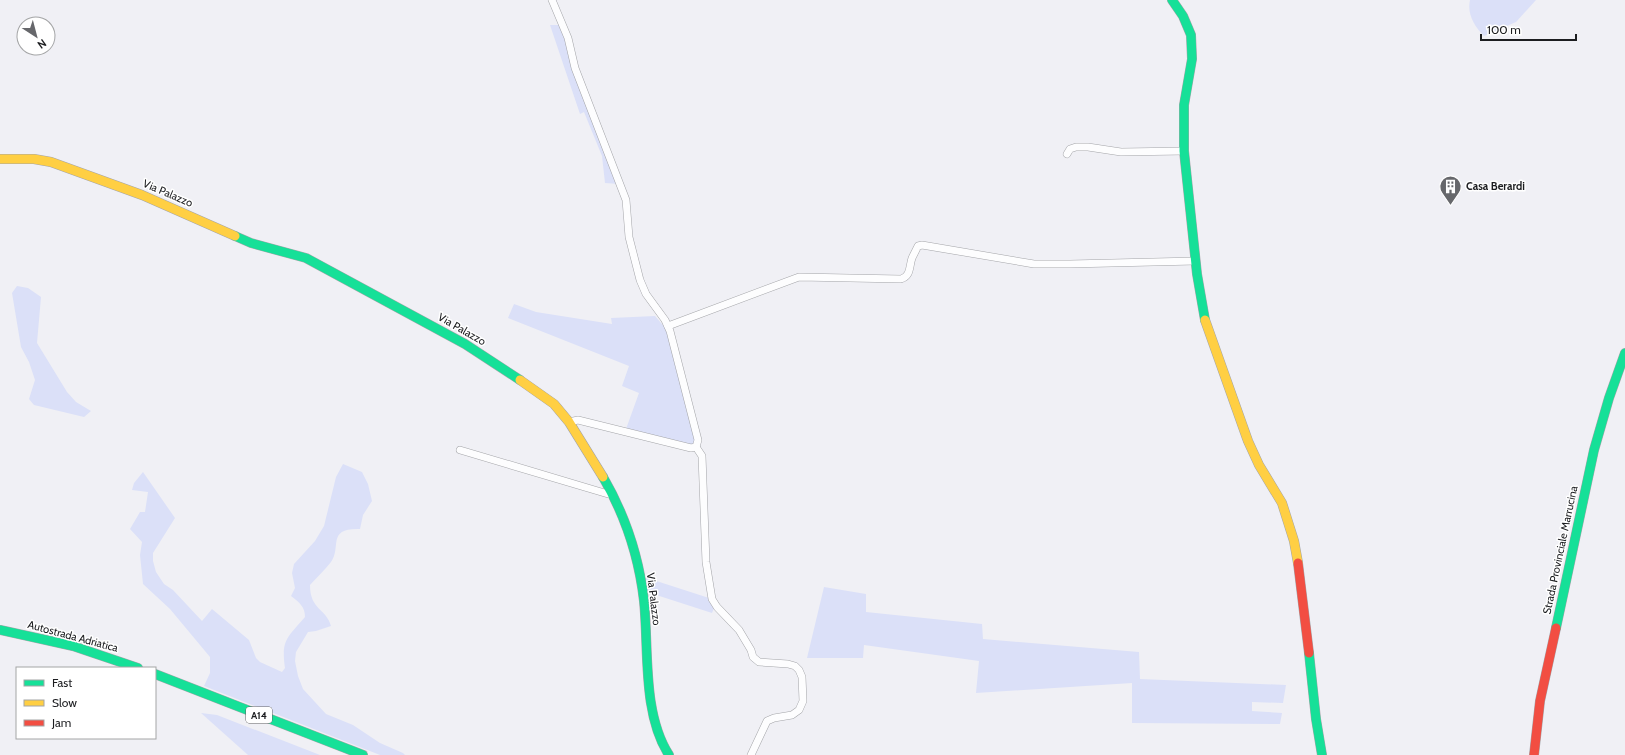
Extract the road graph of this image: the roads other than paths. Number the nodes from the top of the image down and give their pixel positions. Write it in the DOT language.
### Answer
graph roads {
  1 [pos="552,0"];
  2 [pos="1172,0"];
  3 [pos="1184,151"];
  4 [pos="1067,154"];
  5 [pos="0,159"];
  6 [pos="1195,261"];
  7 [pos="668,326"];
  8 [pos="1625,353"];
  9 [pos="569,422"];
  10 [pos="696,447"];
  11 [pos="460,450"];
  12 [pos="612,493"];
  13 [pos="0,630"];
  14 [pos="0,639"];
  15 [pos="110,667"];
  16 [pos="135,667"];
  17 [pos="156,674"];
  18 [pos="156,684"];
  19 [pos="340,755"];
  20 [pos="363,755"];
  21 [pos="669,755"];
  22 [pos="751,755"];
  23 [pos="1322,755"];
  24 [pos="1534,755"];
  1 -- 7 [label="street"];
  2 -- 3 [label="main road"];
  3 -- 4 [label="street"];
  3 -- 6 [label="main road"];
  5 -- 9 [label="main road, Via Palazzo"];
  6 -- 7 [label="street"];
  6 -- 23 [label="main road"];
  7 -- 10 [label="street"];
  8 -- 24 [label="main road, Strada Provinciale Marrucina"];
  9 -- 10 [label="street"];
  9 -- 12 [label="main road, Via Palazzo"];
  10 -- 22 [label="street"];
  11 -- 12 [label="street"];
  12 -- 21 [label="main road, Via Palazzo"];
  13 -- 16 [label="main road, Autostrada Adriatica"];
  14 -- 15 [label="main road, Autostrada Adriatica"];
  17 -- 20 [label="main road, A14"];
  18 -- 19 [label="main road, A14"];
}
